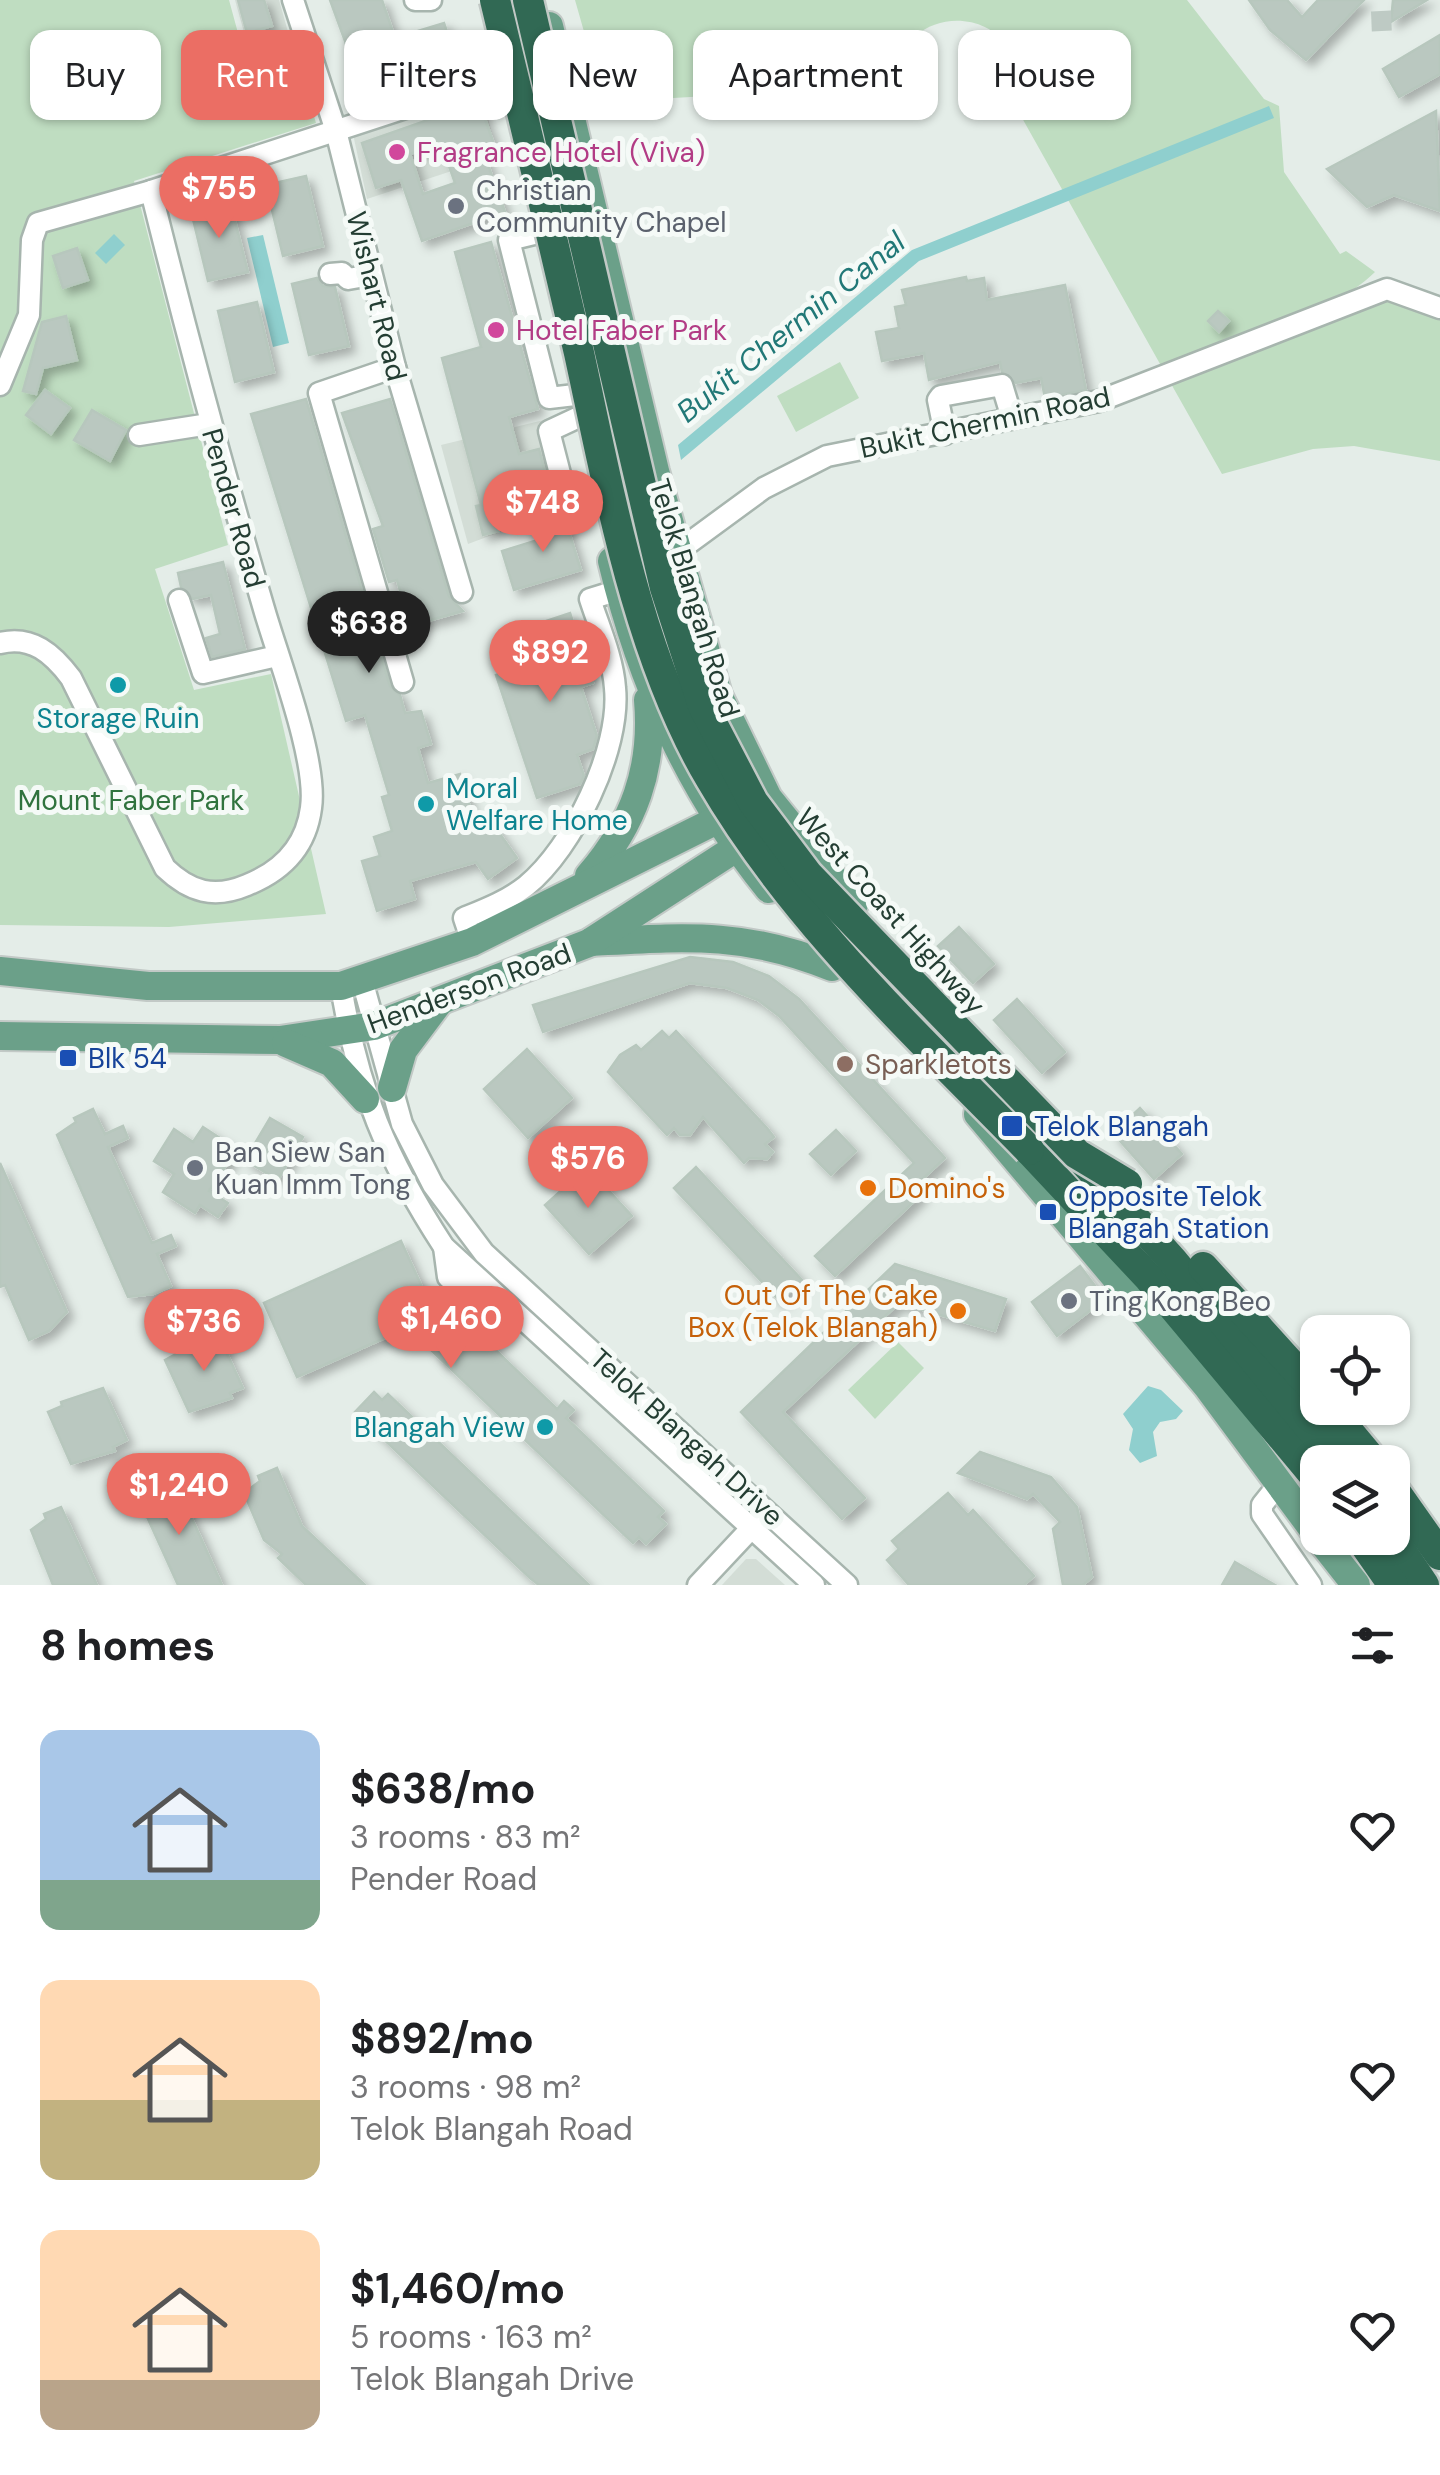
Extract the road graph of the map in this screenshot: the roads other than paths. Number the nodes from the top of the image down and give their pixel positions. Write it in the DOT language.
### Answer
graph roads {
  1 [pos="293,0"];
  2 [pos="415,0"];
  3 [pos="432,0"];
  4 [pos="480,0"];
  5 [pos="495,0"];
  6 [pos="525,0"];
  7 [pos="543,0"];
  8 [pos="488,30"];
  9 [pos="369,120"];
  10 [pos="511,120"];
  11 [pos="336,131"];
  12 [pos="581,160"];
  13 [pos="152,191"];
  14 [pos="369,267"];
  15 [pos="336,274"];
  16 [pos="1440,308"];
  17 [pos="395,366"];
  18 [pos="0,385"];
  19 [pos="1012,418"];
  20 [pos="209,424"];
  21 [pos="140,434"];
  22 [pos="945,434"];
  23 [pos="677,551"];
  24 [pos="462,592"];
  25 [pos="178,600"];
  26 [pos="622,600"];
  27 [pos="0,643"];
  28 [pos="277,656"];
  29 [pos="646,679"];
  30 [pos="404,682"];
  31 [pos="775,809"];
  32 [pos="716,819"];
  33 [pos="736,848"];
  34 [pos="582,885"];
  35 [pos="472,942"];
  36 [pos="589,942"];
  37 [pos="832,966"];
  38 [pos="0,971"];
  39 [pos="351,982"];
  40 [pos="440,1001"];
  41 [pos="965,1023"];
  42 [pos="361,1029"];
  43 [pos="0,1036"];
  44 [pos="280,1040"];
  45 [pos="936,1068"];
  46 [pos="392,1088"];
  47 [pos="365,1099"];
  48 [pos="1077,1154"];
  49 [pos="1300,1374"];
  50 [pos="1343,1425"];
  51 [pos="1324,1445"];
  52 [pos="1337,1445"];
  53 [pos="1360,1445"];
  54 [pos="1300,1459"];
  55 [pos="1278,1485"];
  56 [pos="768,1510"];
  57 [pos="1300,1514"];
  58 [pos="1410,1514"];
  59 [pos="752,1528"];
  60 [pos="1410,1551"];
  61 [pos="1332,1555"];
  62 [pos="1372,1555"];
  63 [pos="1404,1555"];
  64 [pos="1440,1556"];
  65 [pos="698,1585"];
  66 [pos="814,1585"];
  67 [pos="846,1585"];
  68 [pos="1311,1585"];
  69 [pos="1356,1585"];
  70 [pos="1393,1585"];
  71 [pos="1424,1585"];
  72 [pos="1432,1585"];
  1 -- 11 [label="street, Wishart Road"];
  2 -- 3 [label="street"];
  4 -- 8 [label="main road"];
  5 -- 54 [label="highway, bridge"];
  6 -- 12 [label="highway"];
  6 -- 48 [label="highway, West Coast Highway, bridge"];
  7 -- 12 [label="main road, Telok Blangah Road"];
  9 -- 11 [label="street"];
  10 -- 26 [label="main road"];
  11 -- 13 [label="street"];
  11 -- 14 [label="street, Wishart Road"];
  12 -- 23 [label="main road, Telok Blangah Road"];
  13 -- 18 [label="street"];
  13 -- 20 [label="street, Pender Road"];
  14 -- 15 [label="street"];
  14 -- 17 [label="street, Wishart Road"];
  16 -- 19 [label="street, Bukit Chermin Road"];
  17 -- 24 [label="street, Wishart Road"];
  17 -- 30 [label="street"];
  19 -- 22 [label="street, Bukit Chermin Road"];
  19 -- 22 [label="street"];
  20 -- 21 [label="street"];
  20 -- 28 [label="street, Pender Road"];
  22 -- 23 [label="street, Bukit Chermin Road"];
  23 -- 26 [label="street, Bukit Chermin Road"];
  23 -- 31 [label="main road, Telok Blangah Road"];
  25 -- 28 [label="street"];
  26 -- 29 [label="main road"];
  26 -- 35 [label="street, Bukit Chermin Road"];
  27 -- 28 [label="street, Pender Road"];
  29 -- 32 [label="main road"];
  29 -- 34 [label="main road"];
  31 -- 32 [label="main road, Henderson Road"];
  31 -- 33 [label="main road, Henderson Road"];
  31 -- 41 [label="main road, Telok Blangah Road"];
  32 -- 33 [label="main road"];
  32 -- 34 [label="main road, Henderson Road"];
  33 -- 36 [label="main road, Henderson Road"];
  33 -- 37 [label="main road"];
  34 -- 35 [label="main road, Henderson Road"];
  35 -- 39 [label="main road, Henderson Road"];
  36 -- 37 [label="main road"];
  36 -- 40 [label="main road, Henderson Road"];
  37 -- 45 [label="main road"];
  38 -- 39 [label="main road, Henderson Road"];
  39 -- 42 [label="street, Telok Blangah Drive"];
  40 -- 42 [label="main road, Henderson Road"];
  40 -- 46 [label="main road"];
  41 -- 45 [label="main road"];
  41 -- 52 [label="main road, Telok Blangah Road"];
  42 -- 44 [label="main road, Henderson Road"];
  42 -- 46 [label="street, Telok Blangah Drive"];
  42 -- 47 [label="street, Telok Blangah Drive"];
  43 -- 44 [label="main road, Henderson Road"];
  44 -- 47 [label="main road"];
  45 -- 55 [label="main road"];
  46 -- 56 [label="street, Telok Blangah Drive"];
  47 -- 59 [label="street, Telok Blangah Drive"];
  48 -- 49 [label="highway, bridge"];
  48 -- 51 [label="highway, West Coast Highway, bridge"];
  50 -- 53 [label="highway"];
  55 -- 57 [label="main road"];
  55 -- 68 [label="street"];
  56 -- 59 [label="street"];
  56 -- 67 [label="street, Telok Blangah Drive"];
  58 -- 64 [label="highway"];
  59 -- 65 [label="street"];
  59 -- 66 [label="street, Telok Blangah Drive"];
  60 -- 72 [label="main road"];
  61 -- 69 [label="main road"];
  62 -- 70 [label="highway"];
  63 -- 71 [label="highway"];
}
